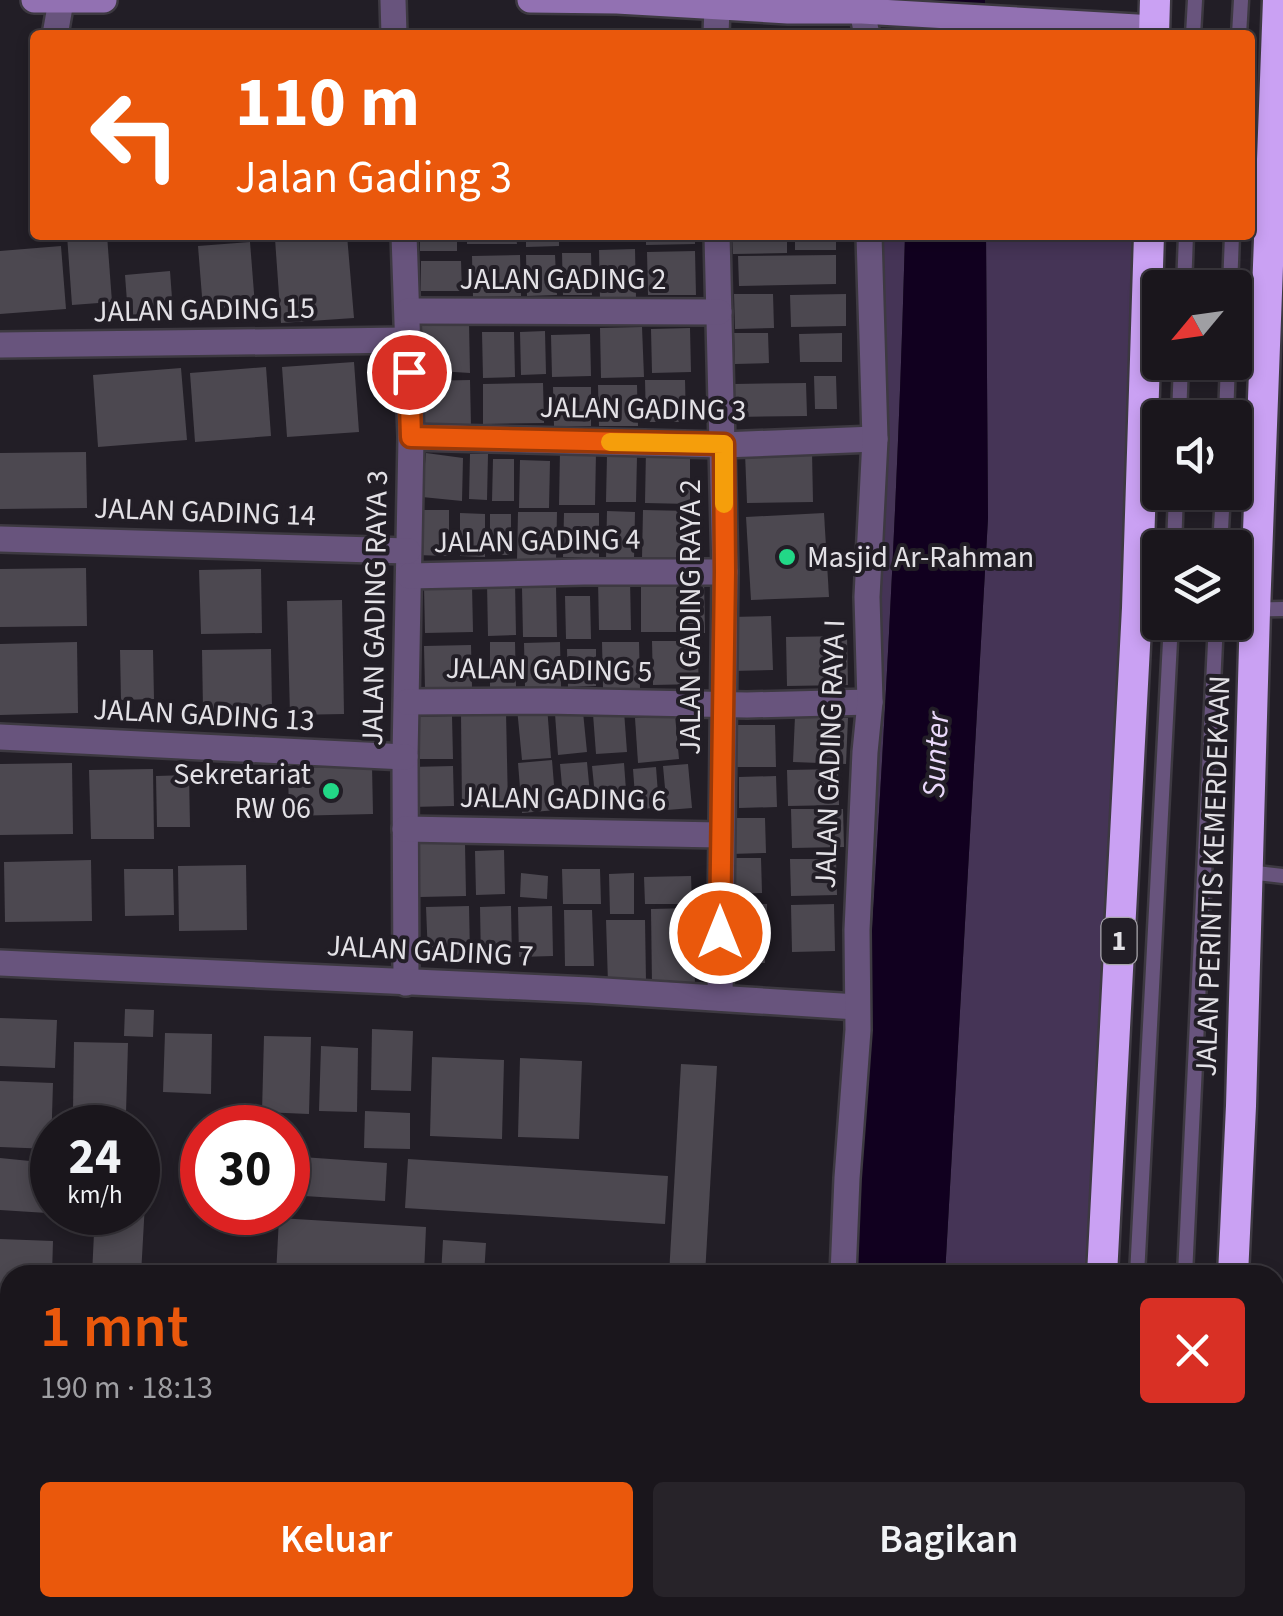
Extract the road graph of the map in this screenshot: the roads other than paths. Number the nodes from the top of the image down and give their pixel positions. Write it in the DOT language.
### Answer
graph roads {
  1 [pos="34,0"];
  2 [pos="62,0"];
  3 [pos="104,0"];
  4 [pos="394,0"];
  5 [pos="530,0"];
  6 [pos="1195,0"];
  7 [pos="1241,0"];
  8 [pos="1278,0"];
  9 [pos="717,7"];
  10 [pos="866,15"];
  11 [pos="1154,21"];
  12 [pos="57,30"];
  13 [pos="394,30"];
  14 [pos="716,30"];
  15 [pos="1194,30"];
  16 [pos="1240,30"];
  17 [pos="1279,129"];
  18 [pos="404,240"];
  19 [pos="717,240"];
  20 [pos="869,240"];
  21 [pos="1148,240"];
  22 [pos="1186,240"];
  23 [pos="1232,240"];
  24 [pos="1185,270"];
  25 [pos="1231,270"];
  26 [pos="408,311"];
  27 [pos="719,312"];
  28 [pos="1275,312"];
  29 [pos="408,340"];
  30 [pos="0,345"];
  31 [pos="411,437"];
  32 [pos="876,439"];
  33 [pos="724,444"];
  34 [pos="0,539"];
  35 [pos="408,563"];
  36 [pos="725,572"];
  37 [pos="1258,610"];
  38 [pos="1170,640"];
  39 [pos="1215,640"];
  40 [pos="407,702"];
  41 [pos="870,702"];
  42 [pos="724,705"];
  43 [pos="0,737"];
  44 [pos="405,757"];
  45 [pos="405,829"];
  46 [pos="720,835"];
  47 [pos="1248,872"];
  48 [pos="1283,876"];
  49 [pos="0,963"];
  50 [pos="406,983"];
  51 [pos="720,998"];
  52 [pos="856,1007"];
  53 [pos="843,1265"];
  54 [pos="1103,1265"];
  55 [pos="1138,1265"];
  56 [pos="1185,1265"];
  57 [pos="1233,1265"];
  1 -- 2 [label="street"];
  2 -- 3 [label="street"];
  2 -- 12 [label="street"];
  4 -- 13 [label="street"];
  5 -- 9 [label="street"];
  6 -- 15 [label="lane"];
  7 -- 16 [label="lane"];
  8 -- 17 [label="highway, JALAN PERINTIS KEMERDEKAAN"];
  9 -- 10 [label="street"];
  9 -- 14 [label="street"];
  10 -- 11 [label="street"];
  17 -- 28 [label="highway, JALAN PERINTIS KEMERDEKAAN"];
  18 -- 26 [label="street, JALAN GADING RAYA 3"];
  19 -- 27 [label="street, JALAN GADING RAYA 2"];
  20 -- 32 [label="street, JALAN GADING RAYA I"];
  21 -- 54 [label="highway, 1"];
  22 -- 24 [label="lane"];
  23 -- 25 [label="lane"];
  26 -- 27 [label="street, JALAN GADING 2"];
  26 -- 29 [label="street, JALAN GADING RAYA 3"];
  27 -- 33 [label="street, JALAN GADING RAYA 2"];
  28 -- 37 [label="highway, JALAN PERINTIS KEMERDEKAAN"];
  29 -- 30 [label="street, JALAN GADING 15"];
  29 -- 31 [label="street, JALAN GADING RAYA 3"];
  31 -- 33 [label="street, JALAN GADING 3"];
  31 -- 35 [label="street, JALAN GADING RAYA 3"];
  32 -- 33 [label="street, JALAN GADING 3"];
  32 -- 41 [label="street, JALAN GADING RAYA I"];
  33 -- 36 [label="street, JALAN GADING RAYA 2"];
  34 -- 35 [label="street, JALAN GADING 14"];
  35 -- 36 [label="street, JALAN GADING 4"];
  35 -- 40 [label="street, JALAN GADING RAYA 3"];
  36 -- 42 [label="street, JALAN GADING RAYA 2"];
  37 -- 47 [label="highway, JALAN PERINTIS KEMERDEKAAN"];
  38 -- 55 [label="lane"];
  39 -- 56 [label="lane"];
  40 -- 42 [label="street, JALAN GADING 5"];
  40 -- 44 [label="street, JALAN GADING RAYA 3"];
  41 -- 42 [label="street, JALAN GADING 5"];
  41 -- 52 [label="street, JALAN GADING RAYA I"];
  42 -- 46 [label="street, JALAN GADING RAYA 2"];
  43 -- 44 [label="street, JALAN GADING 13"];
  44 -- 45 [label="street, JALAN GADING RAYA 3"];
  45 -- 46 [label="street, JALAN GADING 6"];
  45 -- 50 [label="street, JALAN GADING RAYA 3"];
  46 -- 51 [label="street, JALAN GADING RAYA 2"];
  47 -- 48 [label="lane"];
  47 -- 57 [label="highway, JALAN PERINTIS KEMERDEKAAN"];
  49 -- 50 [label="street, JALAN GADING 7"];
  50 -- 51 [label="street, JALAN GADING 7"];
  51 -- 52 [label="street, JALAN GADING 7"];
  52 -- 53 [label="street, JALAN GADING RAYA I"];
}
